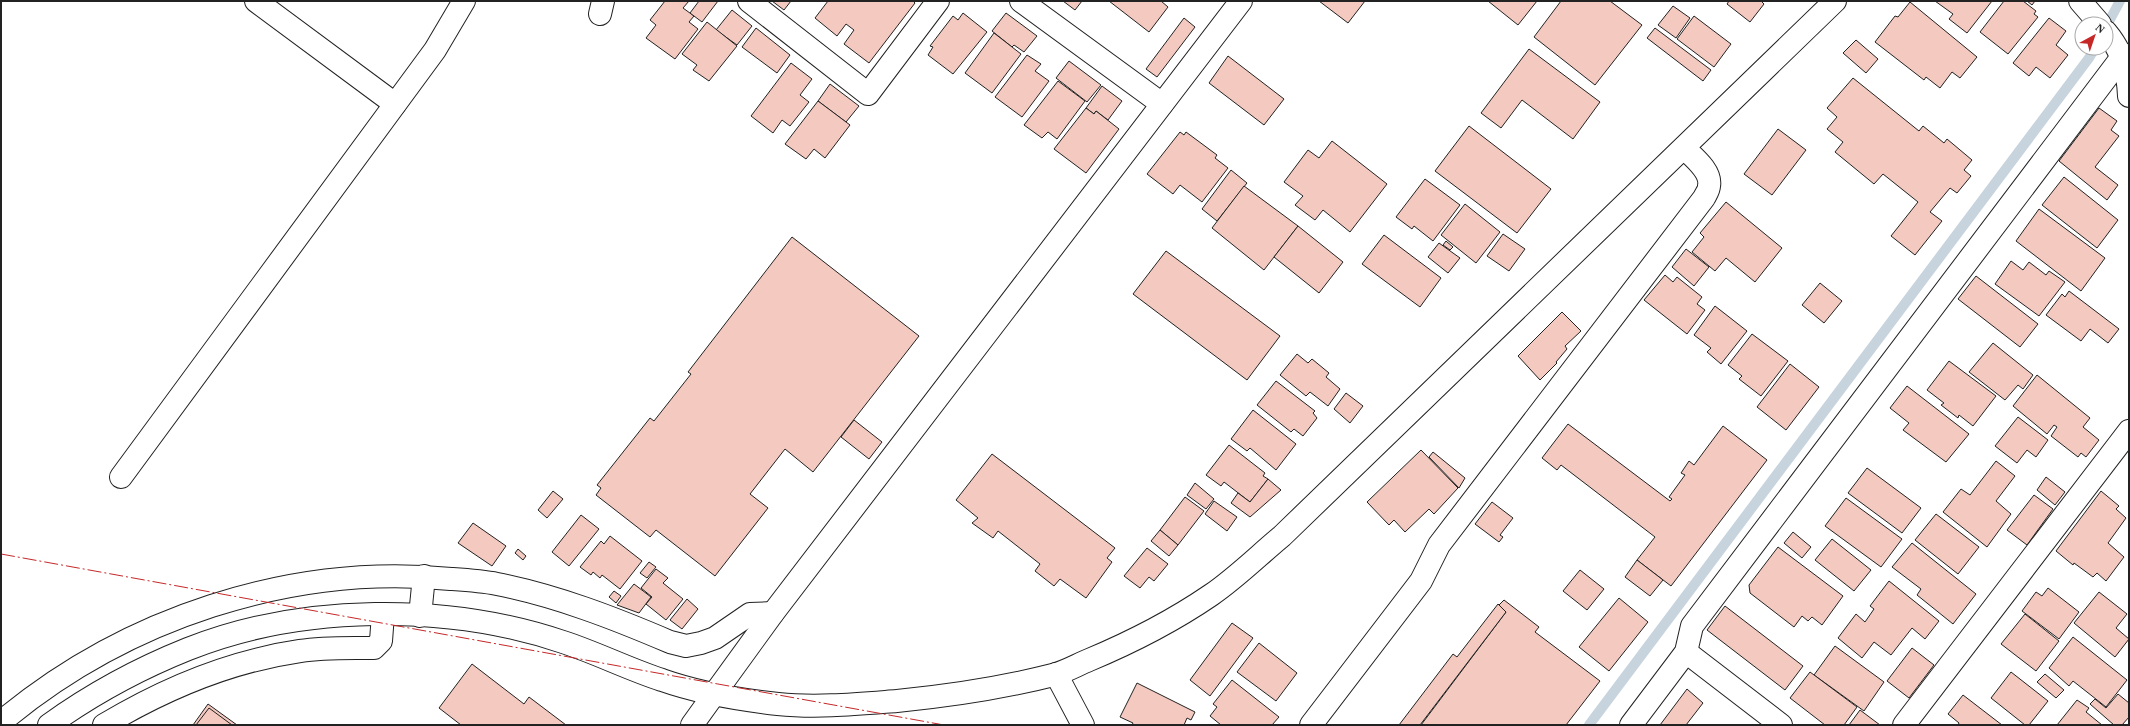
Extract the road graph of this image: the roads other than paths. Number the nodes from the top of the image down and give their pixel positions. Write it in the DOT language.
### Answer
graph roads {
  1 [pos="256,1"];
  2 [pos="464,1"];
  3 [pos="749,1"];
  4 [pos="938,1"];
  5 [pos="1021,1"];
  6 [pos="1241,1"];
  7 [pos="1835,1"];
  8 [pos="2081,2"];
  9 [pos="2093,16"];
  10 [pos="2118,47"];
  11 [pos="2129,96"];
  12 [pos="394,104"];
  13 [pos="1162,104"];
  14 [pos="1684,148"];
  15 [pos="2129,431"];
  16 [pos="122,477"];
  17 [pos="424,576"];
  18 [pos="773,613"];
  19 [pos="383,614"];
  20 [pos="420,616"];
  21 [pos="1686,652"];
  22 [pos="1056,674"];
  23 [pos="715,693"];
  24 [pos="1,722"];
  25 [pos="49,725"];
  26 [pos="104,725"];
  27 [pos="692,725"];
  28 [pos="1083,725"];
  29 [pos="1311,725"];
  30 [pos="1631,725"];
  31 [pos="1781,725"];
  32 [pos="1904,725"];
  1 -- 12 [label="street"];
  2 -- 12 [label="street"];
  3 -- 4 [label="street"];
  5 -- 13 [label="street"];
  6 -- 13 [label="street"];
  7 -- 14 [label="street"];
  8 -- 9 [label="street"];
  10 -- 11 [label="street"];
  10 -- 21 [label="street"];
  12 -- 16 [label="street"];
  13 -- 18 [label="street"];
  14 -- 22 [label="street"];
  14 -- 29 [label="street"];
  15 -- 32 [label="street"];
  17 -- 18 [label="street"];
  17 -- 20 [label="street"];
  17 -- 24 [label="street"];
  18 -- 23 [label="street"];
  19 -- 20 [label="street"];
  19 -- 25 [label="street"];
  19 -- 26 [label="street"];
  20 -- 23 [label="street"];
  21 -- 30 [label="street"];
  21 -- 31 [label="street"];
  22 -- 23 [label="street"];
  22 -- 28 [label="street"];
  23 -- 27 [label="street"];
}
